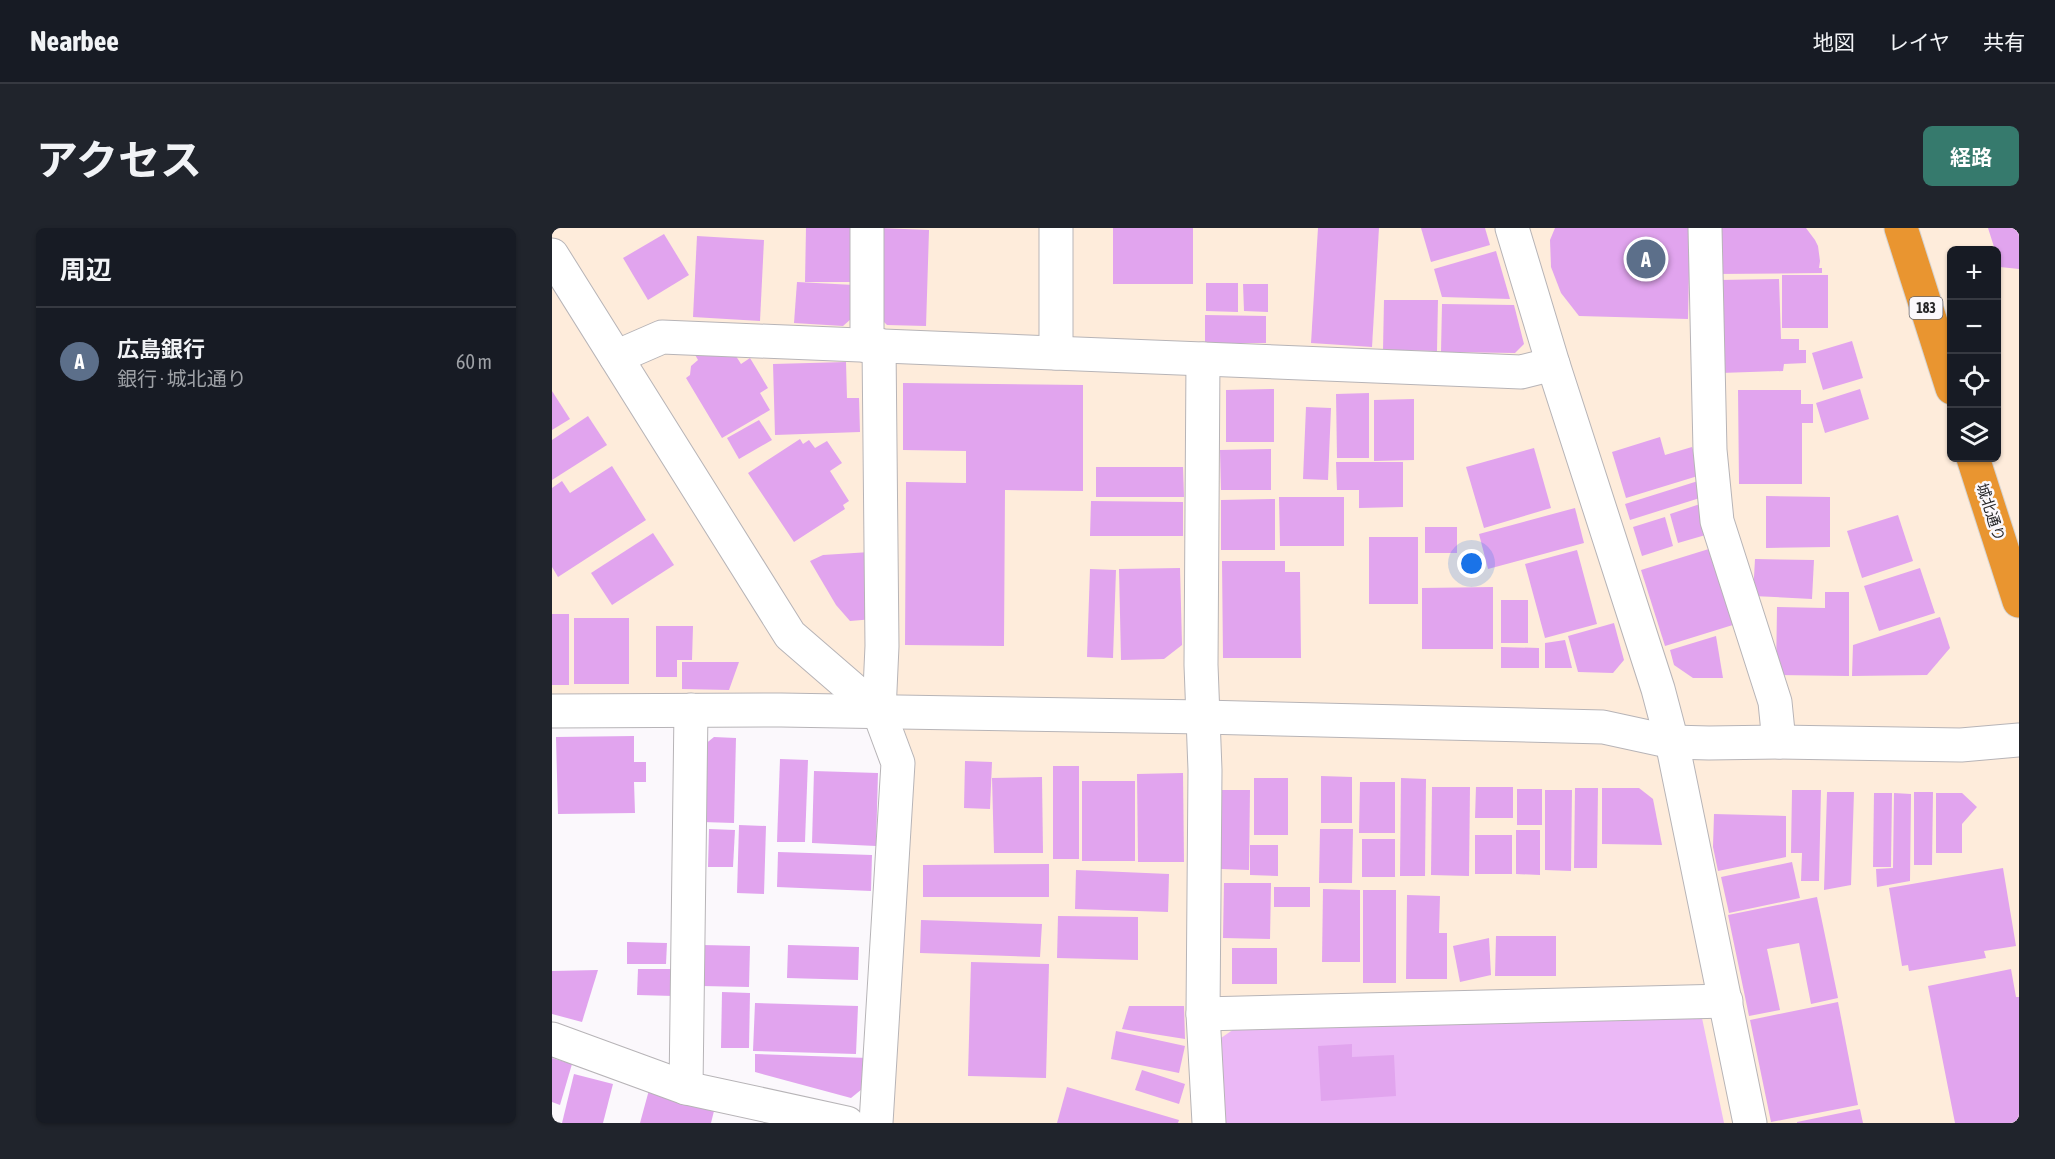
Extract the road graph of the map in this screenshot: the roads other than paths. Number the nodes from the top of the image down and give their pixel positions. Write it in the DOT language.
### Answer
graph roads {
  1 [pos="867,228"];
  2 [pos="1056,228"];
  3 [pos="1512,228"];
  4 [pos="1705,228"];
  5 [pos="1901,228"];
  6 [pos="552,255"];
  7 [pos="873,345"];
  8 [pos="1056,353"];
  9 [pos="616,357"];
  10 [pos="1203,359"];
  11 [pos="1553,364"];
  12 [pos="1947,372"];
  13 [pos="1975,462"];
  14 [pos="2019,601"];
  15 [pos="691,710"];
  16 [pos="552,711"];
  17 [pos="879,712"];
  18 [pos="1203,717"];
  19 [pos="2019,740"];
  20 [pos="1672,742"];
  21 [pos="1779,742"];
  22 [pos="1726,1001"];
  23 [pos="1203,1014"];
  24 [pos="552,1039"];
  25 [pos="687,1088"];
  26 [pos="847,1123"];
  27 [pos="876,1123"];
  28 [pos="1209,1123"];
  29 [pos="1750,1123"];
  1 -- 7 [label="street"];
  2 -- 8 [label="street"];
  3 -- 11 [label="street"];
  4 -- 21 [label="street"];
  5 -- 12 [label="highway, 183"];
  6 -- 9 [label="street"];
  7 -- 8 [label="street"];
  7 -- 9 [label="street"];
  7 -- 17 [label="street"];
  8 -- 10 [label="street"];
  9 -- 17 [label="street"];
  10 -- 11 [label="street"];
  10 -- 18 [label="street"];
  11 -- 20 [label="street"];
  13 -- 14 [label="highway, 城北通り"];
  15 -- 16 [label="street"];
  15 -- 17 [label="street"];
  15 -- 25 [label="street"];
  17 -- 18 [label="street"];
  17 -- 27 [label="street"];
  18 -- 20 [label="street"];
  18 -- 23 [label="street"];
  19 -- 21 [label="street"];
  20 -- 21 [label="street"];
  20 -- 22 [label="street"];
  22 -- 23 [label="street"];
  22 -- 29 [label="street"];
  23 -- 28 [label="street"];
  24 -- 25 [label="street"];
  25 -- 26 [label="street"];
}
